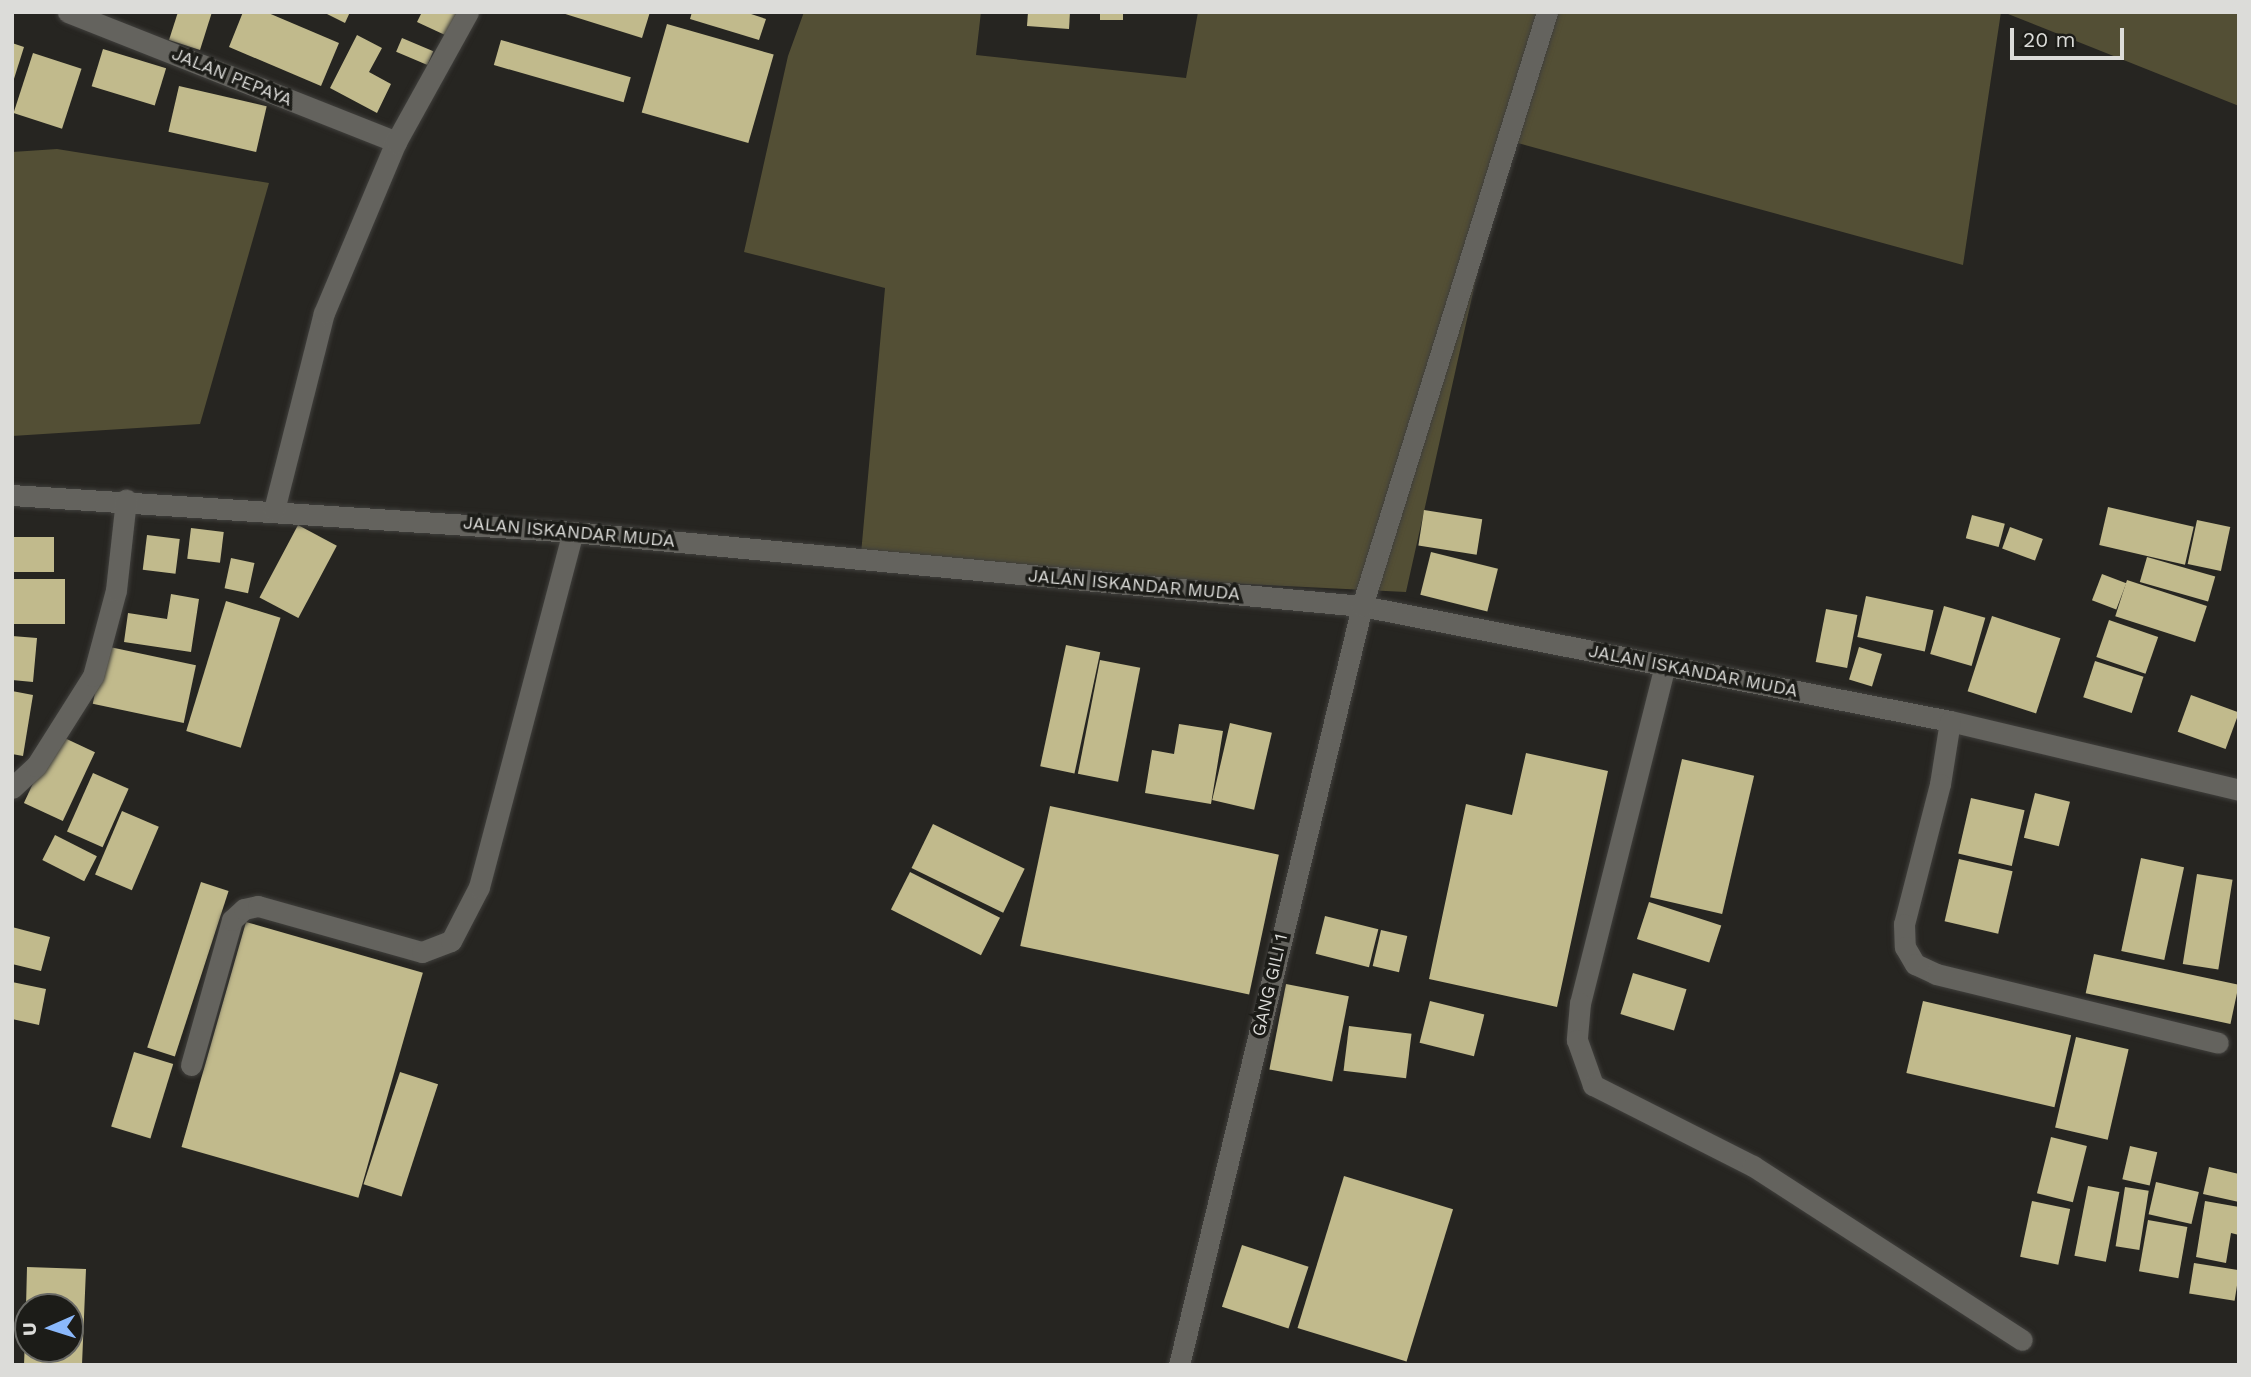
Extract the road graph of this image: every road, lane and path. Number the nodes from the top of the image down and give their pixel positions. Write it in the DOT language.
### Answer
graph roads {
  1 [pos="468,12"];
  2 [pos="1548,12"];
  3 [pos="77,14"];
  4 [pos="396,142"];
  5 [pos="12,495"];
  6 [pos="126,500"];
  7 [pos="274,510"];
  8 [pos="573,531"];
  9 [pos="1362,606"];
  10 [pos="1665,665"];
  11 [pos="1950,721"];
  12 [pos="12,788"];
  13 [pos="2239,790"];
  14 [pos="2218,1043"];
  15 [pos="191,1065"];
  16 [pos="2022,1340"];
  17 [pos="1179,1365"];
  1 -- 4 [label="street"];
  2 -- 9 [label="street, GANG GILI 1"];
  3 -- 4 [label="street, JALAN PEPAYA"];
  4 -- 7 [label="street"];
  5 -- 6 [label="street, JALAN ISKANDAR MUDA"];
  6 -- 7 [label="street, JALAN ISKANDAR MUDA"];
  6 -- 12 [label="street"];
  7 -- 8 [label="street, JALAN ISKANDAR MUDA"];
  8 -- 9 [label="street, JALAN ISKANDAR MUDA"];
  8 -- 15 [label="street"];
  9 -- 10 [label="street, JALAN ISKANDAR MUDA"];
  9 -- 17 [label="street, GANG GILI 1"];
  10 -- 11 [label="street, JALAN ISKANDAR MUDA"];
  10 -- 16 [label="street"];
  11 -- 13 [label="street, JALAN ISKANDAR MUDA"];
  11 -- 14 [label="street"];
}
